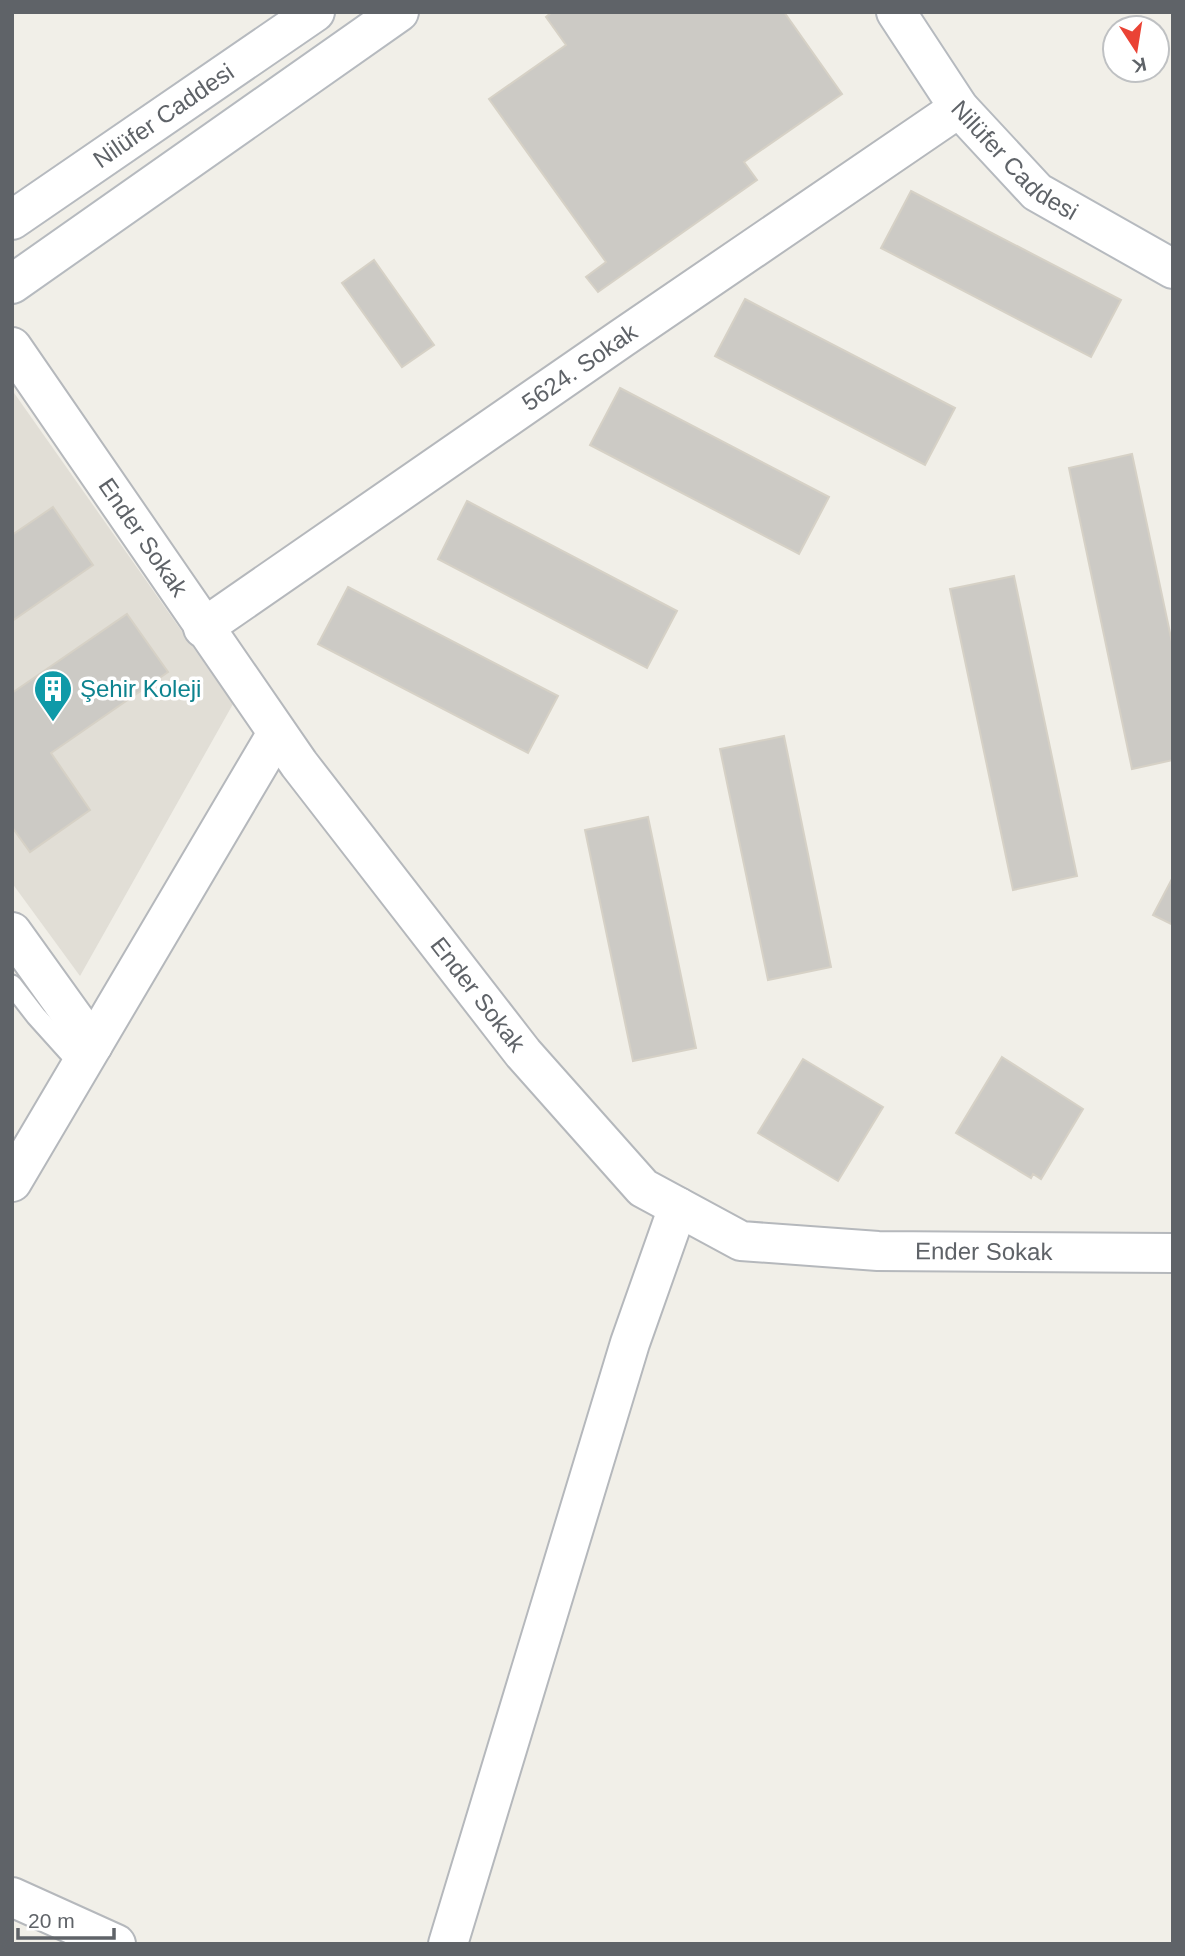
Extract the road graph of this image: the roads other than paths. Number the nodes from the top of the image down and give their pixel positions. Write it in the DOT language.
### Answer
graph roads {
  1 [pos="315,12"];
  2 [pos="399,12"];
  3 [pos="896,12"];
  4 [pos="959,108"];
  5 [pos="12,220"];
  6 [pos="1173,269"];
  7 [pos="12,284"];
  8 [pos="12,347"];
  9 [pos="203,628"];
  10 [pos="277,733"];
  11 [pos="12,932"];
  12 [pos="12,985"];
  13 [pos="87,1056"];
  14 [pos="12,1182"];
  15 [pos="678,1207"];
  16 [pos="1173,1253"];
  17 [pos="12,1897"];
  18 [pos="116,1944"];
  19 [pos="448,1944"];
  1 -- 5 [label="street, Nilüfer Caddesi"];
  2 -- 7 [label="street"];
  3 -- 4 [label="street, Nilüfer Caddesi"];
  4 -- 6 [label="street, Nilüfer Caddesi"];
  4 -- 9 [label="street, 5624. Sokak"];
  8 -- 9 [label="street, Ender Sokak"];
  9 -- 10 [label="street, Ender Sokak"];
  10 -- 13 [label="street"];
  10 -- 15 [label="street, Ender Sokak"];
  11 -- 13 [label="street"];
  12 -- 13 [label="lane"];
  13 -- 14 [label="street"];
  15 -- 16 [label="street, Ender Sokak"];
  15 -- 19 [label="street"];
  17 -- 18 [label="street"];
}
